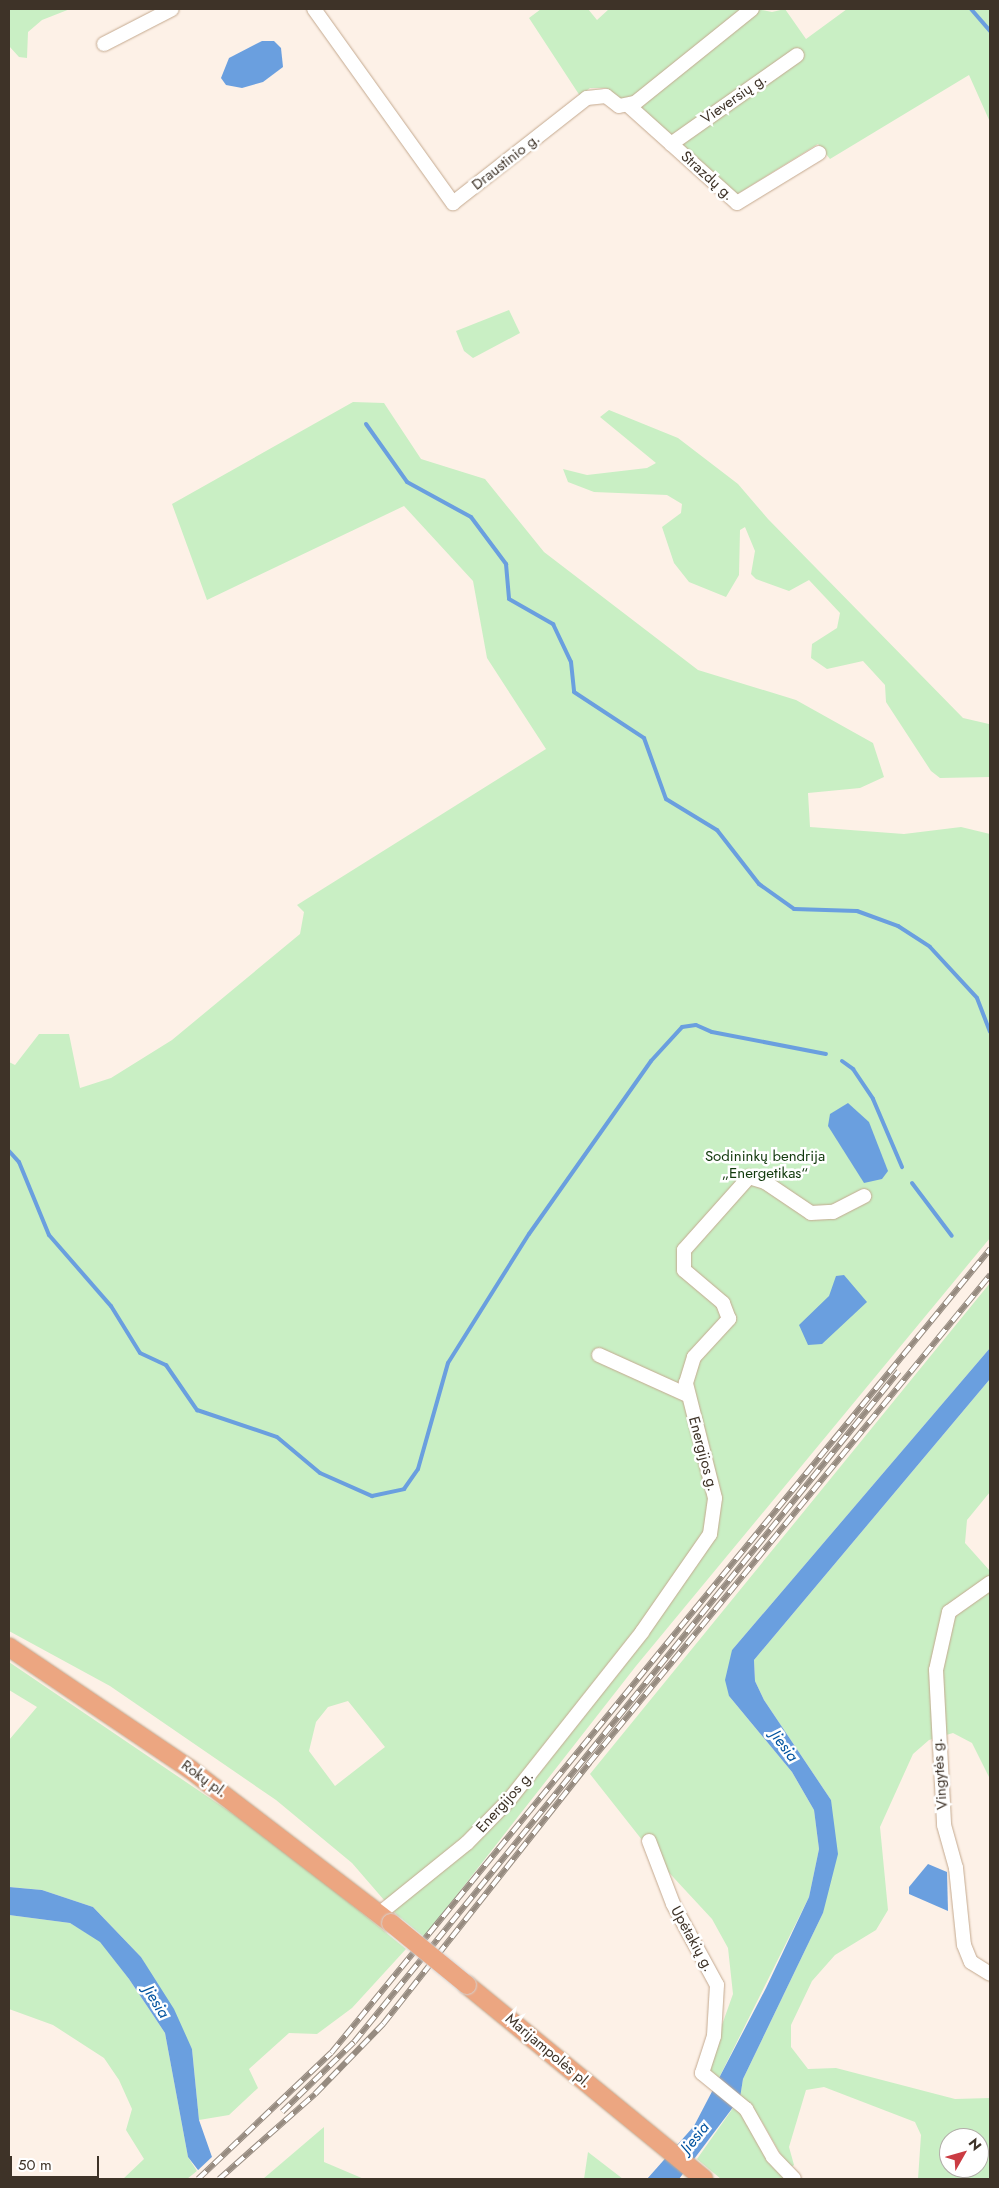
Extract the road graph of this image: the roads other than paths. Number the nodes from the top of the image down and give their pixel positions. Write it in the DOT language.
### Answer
graph roads {
  1 [pos="172,9"];
  2 [pos="314,9"];
  3 [pos="752,9"];
  4 [pos="104,44"];
  5 [pos="797,55"];
  6 [pos="629,106"];
  7 [pos="671,144"];
  8 [pos="819,153"];
  9 [pos="864,1196"];
  10 [pos="599,1355"];
  11 [pos="687,1395"];
  12 [pos="990,1582"];
  13 [pos="9,1647"];
  14 [pos="649,1841"];
  15 [pos="385,1919"];
  16 [pos="990,1974"];
  17 [pos="704,2179"];
  18 [pos="794,2179"];
  1 -- 4 [label="street"];
  2 -- 6 [label="street, Draustinio g."];
  3 -- 6 [label="street"];
  5 -- 7 [label="street, Vieversių g."];
  6 -- 7 [label="street, Strazdų g."];
  7 -- 8 [label="street, Strazdų g."];
  9 -- 11 [label="street, Energijos g."];
  10 -- 11 [label="street"];
  11 -- 15 [label="street, Energijos g."];
  12 -- 16 [label="street, Vingytės g."];
  13 -- 15 [label="main road, Rokų pl."];
  14 -- 18 [label="street, Upėtakių g."];
  15 -- 17 [label="main road, Marijampolės pl., bridge"];
}
